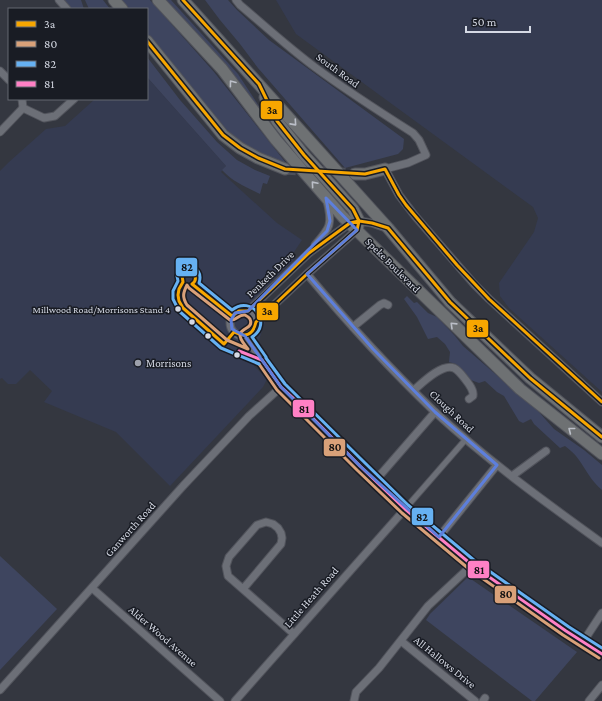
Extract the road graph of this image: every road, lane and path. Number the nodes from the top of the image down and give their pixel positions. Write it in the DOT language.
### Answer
graph roads {
  1 [pos="59,0"];
  2 [pos="114,0"];
  3 [pos="158,0"];
  4 [pos="183,0"];
  5 [pos="236,0"];
  6 [pos="66,8"];
  7 [pos="121,8"];
  8 [pos="148,42"];
  9 [pos="0,71"];
  10 [pos="8,79"];
  11 [pos="259,84"];
  12 [pos="22,100"];
  13 [pos="73,100"];
  14 [pos="23,108"];
  15 [pos="0,132"];
  16 [pos="285,169"];
  17 [pos="385,169"];
  18 [pos="355,174"];
  19 [pos="326,198"];
  20 [pos="355,225"];
  21 [pos="388,228"];
  22 [pos="309,253"];
  23 [pos="307,274"];
  24 [pos="388,305"];
  25 [pos="248,311"];
  26 [pos="256,322"];
  27 [pos="353,327"];
  28 [pos="245,336"];
  29 [pos="281,387"];
  30 [pos="414,390"];
  31 [pos="469,398"];
  32 [pos="602,402"];
  33 [pos="435,412"];
  34 [pos="602,437"];
  35 [pos="466,439"];
  36 [pos="546,451"];
  37 [pos="602,454"];
  38 [pos="497,465"];
  39 [pos="512,476"];
  40 [pos="375,481"];
  41 [pos="405,509"];
  42 [pos="439,537"];
  43 [pos="602,543"];
  44 [pos="472,565"];
  45 [pos="92,588"];
  46 [pos="243,589"];
  47 [pos="602,613"];
  48 [pos="294,634"];
  49 [pos="401,641"];
  50 [pos="583,642"];
  51 [pos="602,654"];
  52 [pos="602,685"];
  53 [pos="0,690"];
  54 [pos="220,701"];
  55 [pos="235,701"];
  56 [pos="354,701"];
  57 [pos="475,701"];
  58 [pos="589,701"];
  1 -- 6 [label="street"];
  2 -- 7 [label="highway"];
  19 -- 3 [label="highway, Speke Boulevard, one-way"];
  4 -- 11 [label="highway, Speke Boulevard"];
  5 -- 17 [label="street, South Road"];
  8 -- 16 [label="highway"];
  9 -- 10 [label="street"];
  11 -- 20 [label="highway"];
  11 -- 21 [label="highway, Speke Boulevard, one-way"];
  12 -- 14 [label="street"];
  13 -- 14 [label="street"];
  14 -- 15 [label="street"];
  17 -- 18 [label="highway"];
  17 -- 32 [label="street"];
  19 -- 20 [label="highway, Speke Boulevard"];
  19 -- 22 [label="street, Penketh Drive"];
  20 -- 21 [label="street"];
  20 -- 22 [label="street, Penketh Drive"];
  20 -- 23 [label="street"];
  37 -- 20 [label="highway, Speke Boulevard, one-way"];
  21 -- 34 [label="highway, Speke Boulevard"];
  22 -- 25 [label="street, Penketh Drive"];
  23 -- 26 [label="street"];
  23 -- 27 [label="street, Clough Road"];
  24 -- 27 [label="street"];
  25 -- 26 [label="street, Penketh Drive"];
  25 -- 28 [label="street, Penketh Drive"];
  26 -- 28 [label="street"];
  27 -- 30 [label="street, Clough Road"];
  28 -- 29 [label="street"];
  29 -- 40 [label="street"];
  29 -- 45 [label="street, Ganworth Road"];
  30 -- 31 [label="street"];
  30 -- 33 [label="street, Clough Road"];
  33 -- 35 [label="street, Clough Road"];
  33 -- 40 [label="street"];
  35 -- 38 [label="street, Clough Road"];
  35 -- 41 [label="street"];
  36 -- 39 [label="street"];
  38 -- 39 [label="street, Clough Road"];
  38 -- 42 [label="street"];
  39 -- 43 [label="street, Clough Road"];
  40 -- 41 [label="street"];
  41 -- 42 [label="street"];
  41 -- 48 [label="street, Little Heath Road"];
  42 -- 44 [label="street"];
  44 -- 49 [label="street, All Hallows Drive"];
  44 -- 50 [label="street"];
  45 -- 53 [label="street, Ganworth Road"];
  45 -- 54 [label="street, Alder Wood Avenue"];
  46 -- 46 [label="street"];
  46 -- 48 [label="street"];
  47 -- 50 [label="street"];
  48 -- 55 [label="street, Little Heath Road"];
  49 -- 56 [label="street, All Hallows Drive"];
  49 -- 57 [label="street, All Hallows Drive"];
  50 -- 51 [label="street"];
  52 -- 58 [label="street"];
}
